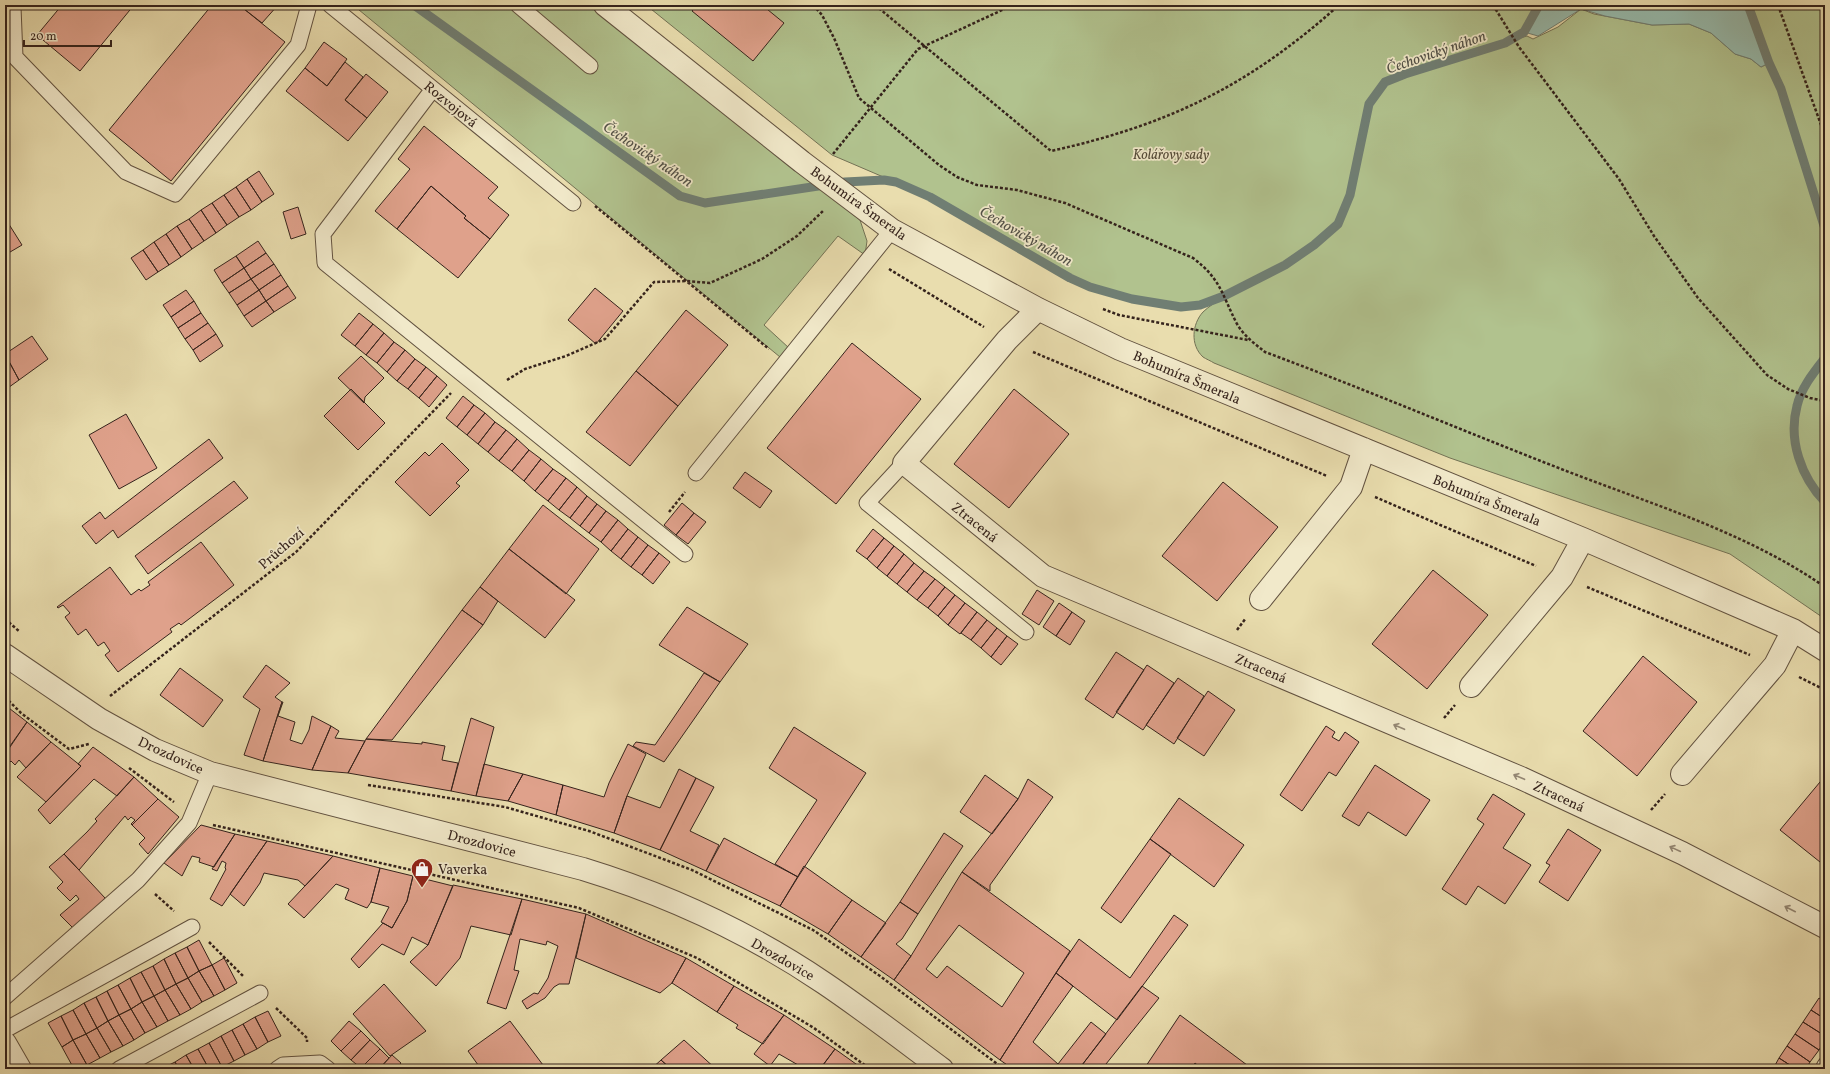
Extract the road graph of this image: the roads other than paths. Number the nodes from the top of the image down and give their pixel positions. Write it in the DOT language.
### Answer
graph roads {
  1 [pos="15,5"];
  2 [pos="309,5"];
  3 [pos="330,5"];
  4 [pos="605,5"];
  5 [pos="527,8"];
  6 [pos="590,66"];
  7 [pos="433,90"];
  8 [pos="573,203"];
  9 [pos="892,230"];
  10 [pos="1038,309"];
  11 [pos="1364,449"];
  12 [pos="904,463"];
  13 [pos="696,473"];
  14 [pos="1583,540"];
  15 [pos="685,554"];
  16 [pos="1261,599"];
  17 [pos="1793,630"];
  18 [pos="1026,632"];
  19 [pos="1825,650"];
  20 [pos="5,655"];
  21 [pos="1471,686"];
  22 [pos="210,773"];
  23 [pos="1682,774"];
  24 [pos="192,926"];
  25 [pos="1825,927"];
  26 [pos="260,993"];
  27 [pos="5,997"];
  28 [pos="5,1030"];
  29 [pos="5,1043"];
  30 [pos="1825,1066"];
  31 [pos="20,1069"];
  32 [pos="119,1069"];
  33 [pos="276,1069"];
  34 [pos="328,1069"];
  35 [pos="942,1069"];
  36 [pos="1823,1069"];
  1 -- 2 [label="lane"];
  3 -- 7 [label="lane, Rozvojová"];
  4 -- 9 [label="street, Bohumíra Šmerala"];
  5 -- 6 [label="lane"];
  7 -- 8 [label="lane, Rozvojová"];
  7 -- 15 [label="lane"];
  9 -- 10 [label="street, Bohumíra Šmerala"];
  9 -- 13 [label="lane"];
  10 -- 11 [label="street, Bohumíra Šmerala"];
  10 -- 12 [label="street"];
  11 -- 14 [label="street, Bohumíra Šmerala"];
  11 -- 16 [label="street"];
  12 -- 18 [label="lane"];
  25 -- 12 [label="street, Ztracená, one-way"];
  14 -- 17 [label="street, Bohumíra Šmerala"];
  14 -- 21 [label="street"];
  17 -- 19 [label="street, Bohumíra Šmerala"];
  17 -- 23 [label="street"];
  20 -- 22 [label="street, Drozdovice"];
  22 -- 27 [label="lane"];
  22 -- 35 [label="street, Drozdovice"];
  24 -- 28 [label="lane"];
  26 -- 32 [label="lane"];
  29 -- 31 [label="street"];
  30 -- 36 [label="lane"];
  33 -- 34 [label="lane"];
}
